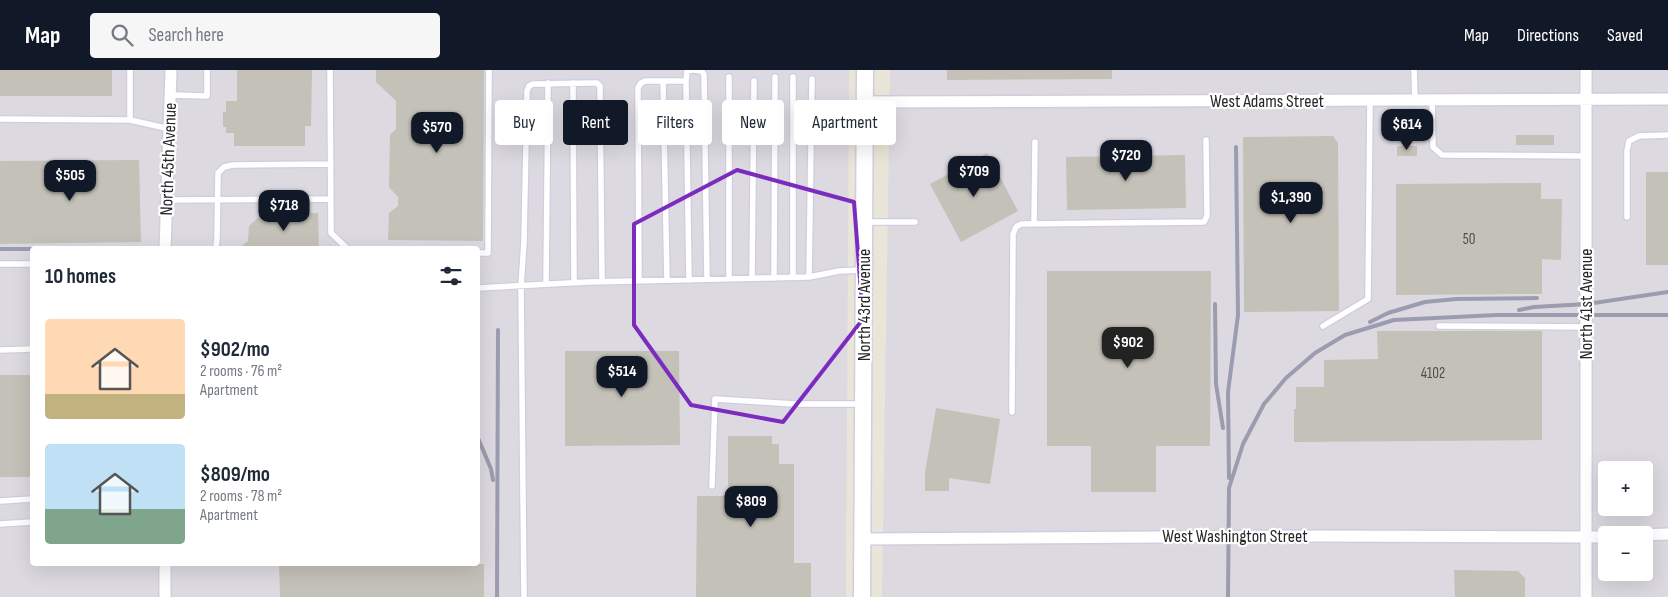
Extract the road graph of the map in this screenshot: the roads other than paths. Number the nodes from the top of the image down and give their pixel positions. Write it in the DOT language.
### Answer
graph roads {
  1 [pos="130,70"];
  2 [pos="171,70"];
  3 [pos="207,70"];
  4 [pos="330,70"];
  5 [pos="489,70"];
  6 [pos="693,70"];
  7 [pos="865,70"];
  8 [pos="1414,70"];
  9 [pos="1586,70"];
  10 [pos="775,77"];
  11 [pos="793,77"];
  12 [pos="729,78"];
  13 [pos="812,79"];
  14 [pos="663,81"];
  15 [pos="686,81"];
  16 [pos="754,81"];
  17 [pos="548,83"];
  18 [pos="573,83"];
  19 [pos="171,95"];
  20 [pos="1668,99"];
  21 [pos="865,100"];
  22 [pos="1370,100"];
  23 [pos="1415,100"];
  24 [pos="1432,100"];
  25 [pos="1586,100"];
  26 [pos="896,102"];
  27 [pos="0,119"];
  28 [pos="130,120"];
  29 [pos="170,129"];
  30 [pos="1668,136"];
  31 [pos="1206,140"];
  32 [pos="1035,142"];
  33 [pos="865,145"];
  34 [pos="1586,156"];
  35 [pos="331,164"];
  36 [pos="331,199"];
  37 [pos="167,200"];
  38 [pos="217,200"];
  39 [pos="1627,217"];
  40 [pos="864,222"];
  41 [pos="915,222"];
  42 [pos="1034,224"];
  43 [pos="164,246"];
  44 [pos="216,246"];
  45 [pos="345,246"];
  46 [pos="480,253"];
  47 [pos="0,264"];
  48 [pos="30,264"];
  49 [pos="864,270"];
  50 [pos="793,277"];
  51 [pos="809,277"];
  52 [pos="752,278"];
  53 [pos="774,278"];
  54 [pos="706,279"];
  55 [pos="729,279"];
  56 [pos="639,280"];
  57 [pos="666,280"];
  58 [pos="689,280"];
  59 [pos="602,281"];
  60 [pos="574,282"];
  61 [pos="546,284"];
  62 [pos="521,286"];
  63 [pos="480,288"];
  64 [pos="1323,326"];
  65 [pos="1439,326"];
  66 [pos="1587,327"];
  67 [pos="0,350"];
  68 [pos="30,350"];
  69 [pos="864,404"];
  70 [pos="1012,412"];
  71 [pos="712,486"];
  72 [pos="30,499"];
  73 [pos="0,501"];
  74 [pos="30,522"];
  75 [pos="0,524"];
  76 [pos="1668,534"];
  77 [pos="1653,535"];
  78 [pos="1598,537"];
  79 [pos="1586,538"];
  80 [pos="863,539"];
  81 [pos="165,566"];
  82 [pos="165,597"];
  83 [pos="524,597"];
  84 [pos="862,597"];
  85 [pos="1586,597"];
  1 -- 28 [label="lane"];
  2 -- 19 [label="street, North 45th Avenue"];
  3 -- 19 [label="lane"];
  4 -- 35 [label="lane"];
  5 -- 46 [label="lane"];
  6 -- 15 [label="lane"];
  6 -- 54 [label="lane"];
  7 -- 21 [label="main road, North 43rd Avenue"];
  8 -- 23 [label="lane"];
  9 -- 25 [label="street, North 41st Avenue"];
  10 -- 53 [label="lane"];
  11 -- 50 [label="lane"];
  12 -- 55 [label="lane"];
  13 -- 51 [label="lane"];
  14 -- 15 [label="lane"];
  14 -- 56 [label="lane"];
  14 -- 57 [label="lane"];
  15 -- 58 [label="lane"];
  16 -- 52 [label="lane"];
  17 -- 18 [label="lane"];
  17 -- 61 [label="lane"];
  17 -- 62 [label="lane"];
  18 -- 59 [label="lane"];
  18 -- 60 [label="lane"];
  19 -- 29 [label="street, North 45th Avenue"];
  20 -- 25 [label="street, West Adams Street"];
  22 -- 23 [label="street, West Adams Street"];
  22 -- 26 [label="street, West Adams Street"];
  22 -- 64 [label="lane"];
  23 -- 24 [label="street, West Adams Street"];
  24 -- 25 [label="street, West Adams Street"];
  24 -- 34 [label="lane"];
  25 -- 34 [label="street, North 41st Avenue"];
  27 -- 28 [label="lane"];
  28 -- 29 [label="lane"];
  29 -- 37 [label="street, North 45th Avenue"];
  30 -- 39 [label="lane"];
  31 -- 42 [label="lane"];
  32 -- 42 [label="lane"];
  33 -- 40 [label="main road, North 43rd Avenue"];
  34 -- 66 [label="street, North 41st Avenue"];
  35 -- 36 [label="lane"];
  35 -- 38 [label="lane"];
  36 -- 38 [label="lane"];
  36 -- 45 [label="lane"];
  37 -- 38 [label="lane"];
  37 -- 43 [label="street, North 45th Avenue"];
  38 -- 44 [label="lane"];
  40 -- 41 [label="lane"];
  40 -- 49 [label="main road, North 43rd Avenue"];
  42 -- 70 [label="lane"];
  47 -- 48 [label="lane"];
  49 -- 51 [label="lane"];
  49 -- 69 [label="main road, North 43rd Avenue"];
  50 -- 51 [label="lane"];
  50 -- 53 [label="lane"];
  52 -- 53 [label="lane"];
  52 -- 55 [label="lane"];
  54 -- 55 [label="lane"];
  54 -- 58 [label="lane"];
  56 -- 57 [label="lane"];
  56 -- 59 [label="lane"];
  57 -- 58 [label="lane"];
  59 -- 60 [label="lane"];
  60 -- 61 [label="lane"];
  61 -- 62 [label="lane"];
  62 -- 63 [label="lane"];
  62 -- 83 [label="lane"];
  65 -- 66 [label="lane"];
  66 -- 79 [label="street, North 41st Avenue"];
  67 -- 68 [label="lane"];
  69 -- 71 [label="lane"];
  69 -- 80 [label="main road, North 43rd Avenue"];
  72 -- 73 [label="lane"];
  74 -- 75 [label="lane"];
  76 -- 77 [label="street"];
  78 -- 79 [label="street, West Washington Street"];
  79 -- 80 [label="street, West Washington Street"];
  79 -- 85 [label="street, North 41st Avenue"];
  80 -- 84 [label="main road, North 43rd Avenue"];
  81 -- 82 [label="street"];
}
